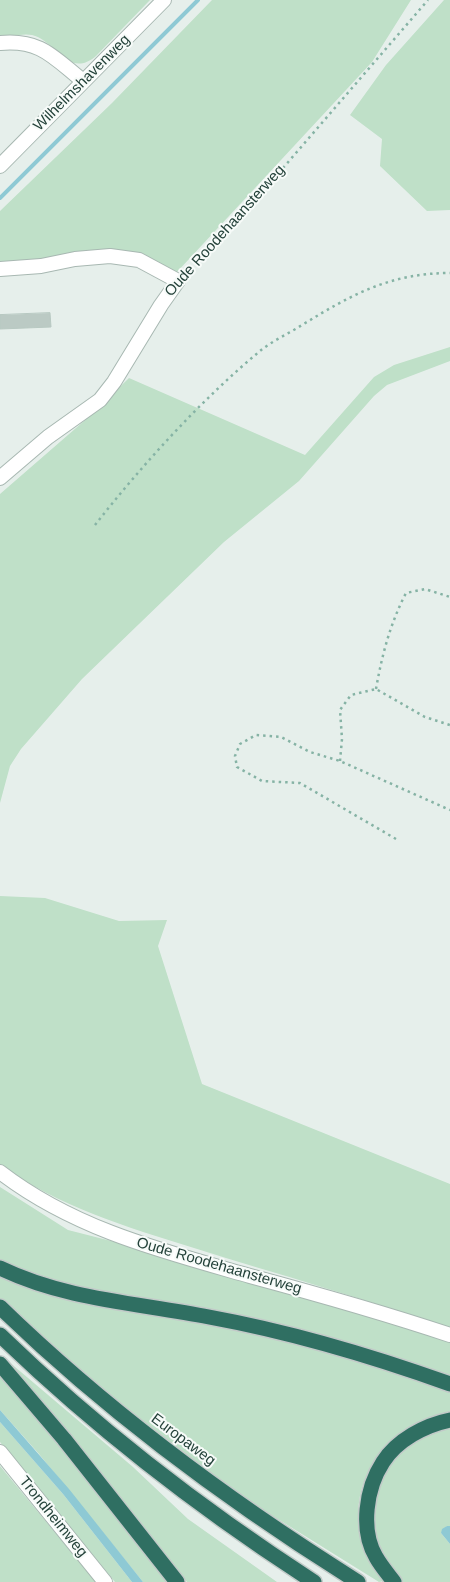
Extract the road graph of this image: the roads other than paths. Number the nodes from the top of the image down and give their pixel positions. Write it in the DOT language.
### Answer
graph roads {
  1 [pos="164,0"];
  2 [pos="0,43"];
  3 [pos="83,81"];
  4 [pos="0,166"];
  5 [pos="0,269"];
  6 [pos="0,478"];
  7 [pos="0,1172"];
  8 [pos="0,1268"];
  9 [pos="0,1307"];
  10 [pos="0,1335"];
  11 [pos="450,1335"];
  12 [pos="0,1364"];
  13 [pos="450,1384"];
  14 [pos="450,1420"];
  15 [pos="0,1452"];
  16 [pos="105,1582"];
  17 [pos="177,1582"];
  18 [pos="314,1582"];
  19 [pos="358,1582"];
  20 [pos="394,1582"];
  1 -- 3 [label="street, Wilhelmshavenweg"];
  2 -- 3 [label="street"];
  3 -- 4 [label="street, Wilhelmshavenweg"];
  5 -- 6 [label="street, Oude Roodehaansterweg"];
  7 -- 11 [label="street, Oude Roodehaansterweg"];
  8 -- 13 [label="highway"];
  9 -- 19 [label="highway, Europaweg"];
  10 -- 18 [label="highway"];
  12 -- 17 [label="highway"];
  14 -- 20 [label="highway"];
  15 -- 16 [label="street, Trondheimweg"];
}
